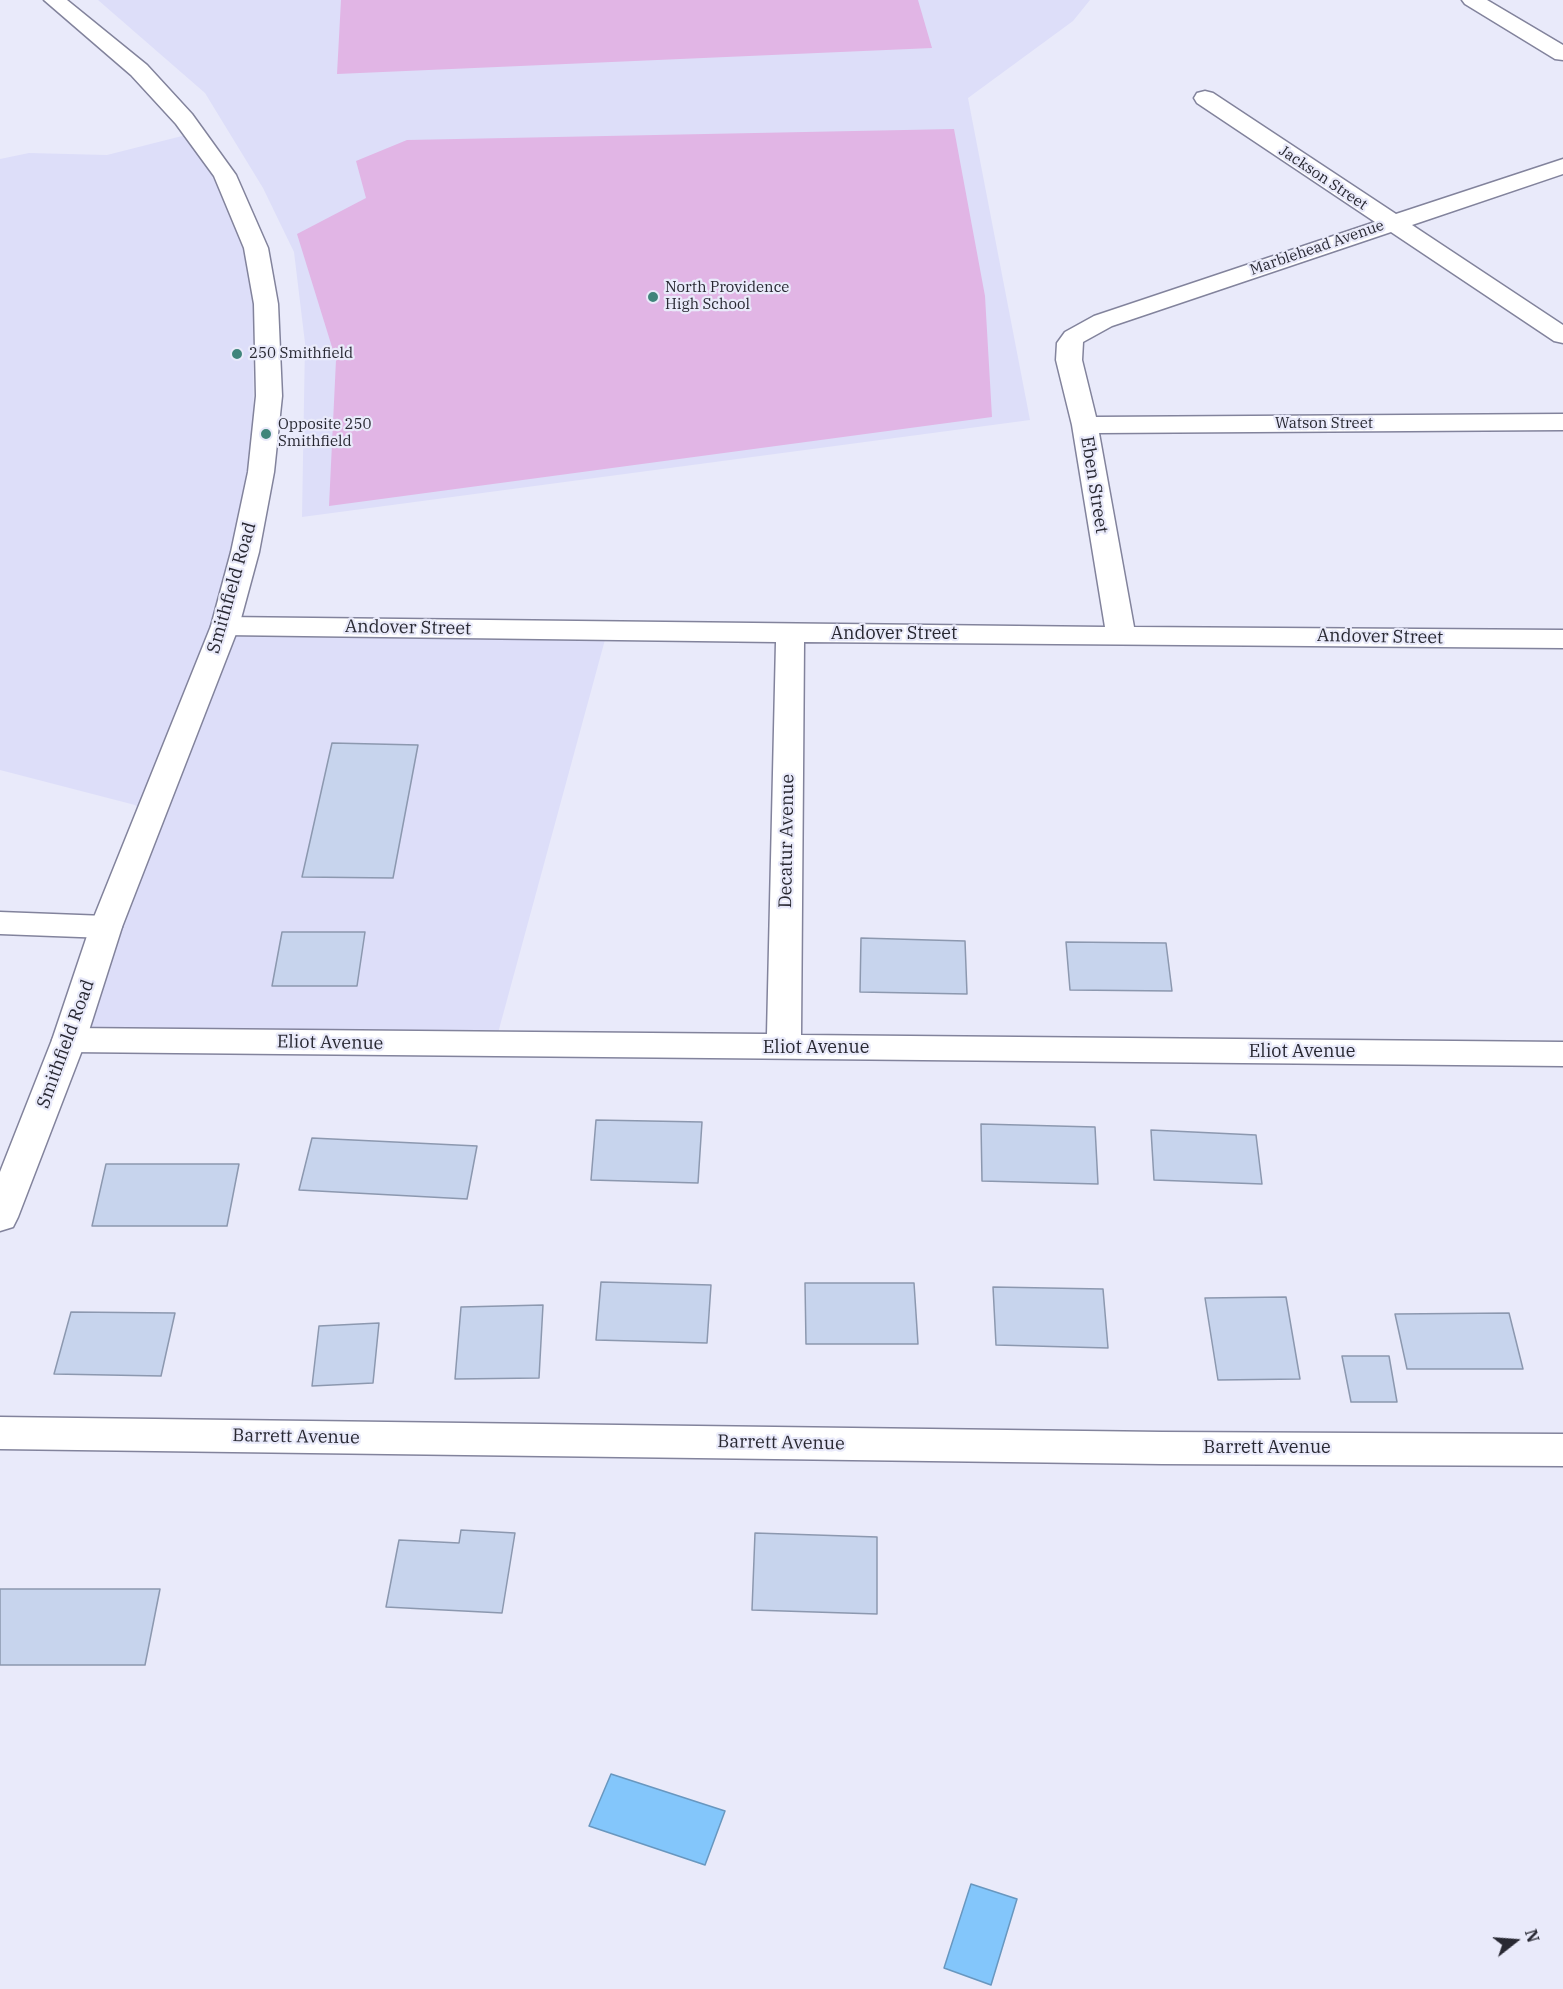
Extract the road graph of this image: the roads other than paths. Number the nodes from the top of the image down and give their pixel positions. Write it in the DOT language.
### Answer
graph roads {
  1 [pos="54,0"];
  2 [pos="1472,0"];
  3 [pos="1563,54"];
  4 [pos="1205,98"];
  5 [pos="1563,166"];
  6 [pos="1392,223"];
  7 [pos="1563,336"];
  8 [pos="1074,337"];
  9 [pos="1563,422"];
  10 [pos="1085,425"];
  11 [pos="225,626"];
  12 [pos="790,633"];
  13 [pos="1121,635"];
  14 [pos="1563,639"];
  15 [pos="0,923"];
  16 [pos="106,927"];
  17 [pos="69,1040"];
  18 [pos="784,1048"];
  19 [pos="1563,1054"];
  20 [pos="0,1217"];
  21 [pos="0,1433"];
  22 [pos="1563,1450"];
  1 -- 11 [label="street, Smithfield Road"];
  2 -- 3 [label="street"];
  4 -- 6 [label="street, Jackson Street"];
  5 -- 6 [label="street, Marblehead Avenue"];
  6 -- 7 [label="street, Jackson Street"];
  6 -- 8 [label="street, Marblehead Avenue"];
  8 -- 10 [label="street, Eben Street"];
  9 -- 10 [label="street, Watson Street"];
  10 -- 13 [label="street, Eben Street"];
  11 -- 12 [label="street, Andover Street"];
  11 -- 16 [label="street, Smithfield Road"];
  12 -- 13 [label="street, Andover Street"];
  12 -- 18 [label="street, Decatur Avenue"];
  13 -- 14 [label="street, Andover Street"];
  15 -- 16 [label="street"];
  16 -- 17 [label="street, Smithfield Road"];
  17 -- 18 [label="street, Eliot Avenue"];
  17 -- 20 [label="street, Smithfield Road"];
  18 -- 19 [label="street, Eliot Avenue"];
  21 -- 22 [label="street, Barrett Avenue"];
}
